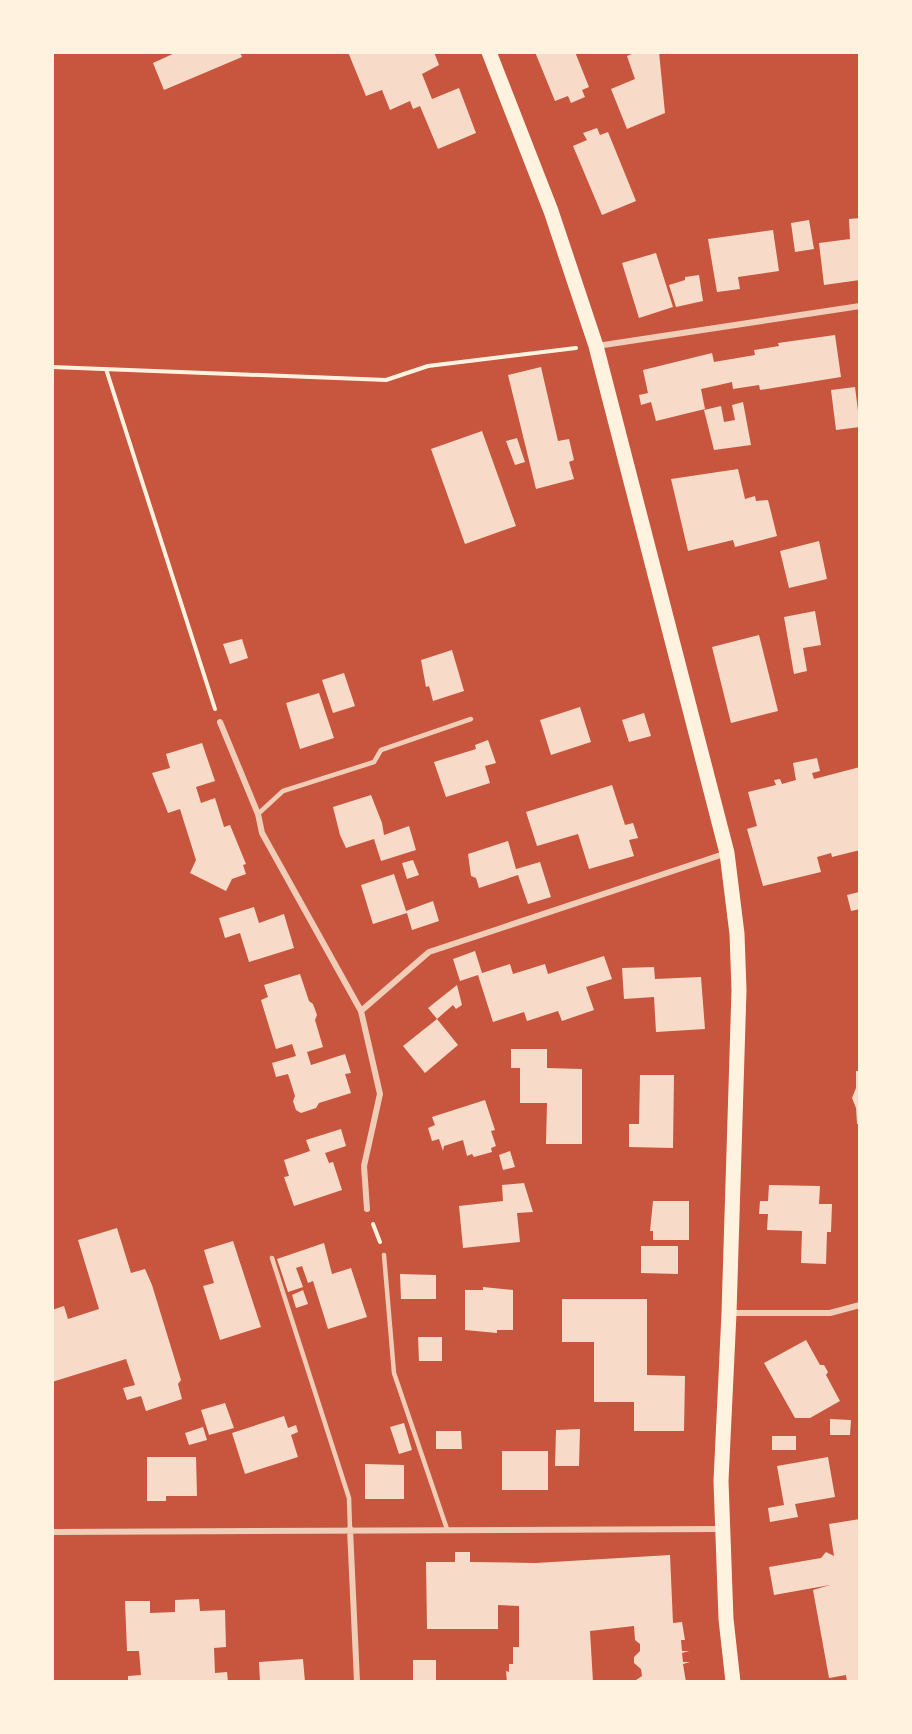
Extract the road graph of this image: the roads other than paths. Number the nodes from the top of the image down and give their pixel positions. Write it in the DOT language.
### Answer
graph roads {
  1 [pos="489,52"];
  2 [pos="860,306"];
  3 [pos="596,346"];
  4 [pos="471,719"];
  5 [pos="220,722"];
  6 [pos="258,814"];
  7 [pos="727,853"];
  8 [pos="361,1011"];
  9 [pos="367,1209"];
  10 [pos="384,1255"];
  11 [pos="272,1258"];
  12 [pos="860,1305"];
  13 [pos="729,1313"];
  14 [pos="721,1528"];
  15 [pos="350,1529"];
  16 [pos="447,1529"];
  17 [pos="52,1532"];
  18 [pos="357,1682"];
  19 [pos="733,1682"];
  1 -- 3 [label="main road"];
  2 -- 3 [label="street"];
  3 -- 7 [label="main road"];
  4 -- 6 [label="lane"];
  5 -- 6 [label="street"];
  6 -- 8 [label="street"];
  7 -- 8 [label="street"];
  7 -- 13 [label="main road"];
  8 -- 9 [label="street"];
  10 -- 16 [label="lane"];
  11 -- 15 [label="lane"];
  12 -- 13 [label="street"];
  13 -- 14 [label="main road"];
  14 -- 16 [label="street"];
  14 -- 19 [label="main road"];
  15 -- 16 [label="street"];
  15 -- 17 [label="street"];
  15 -- 18 [label="street"];
}
